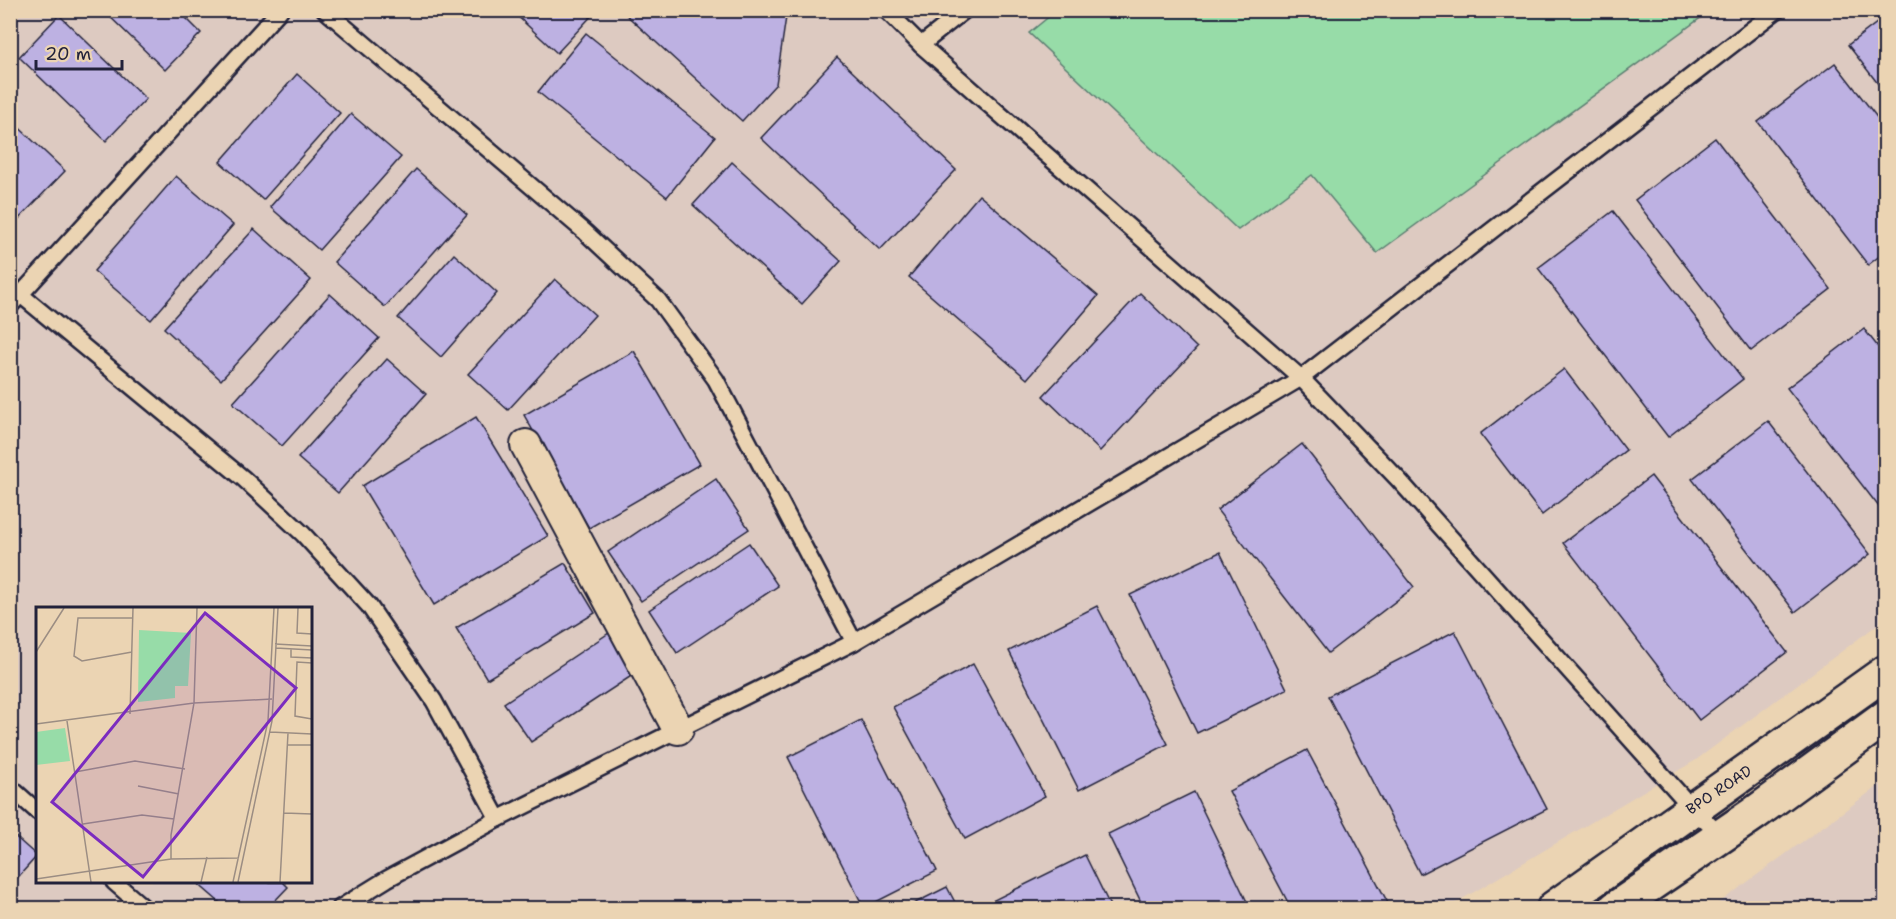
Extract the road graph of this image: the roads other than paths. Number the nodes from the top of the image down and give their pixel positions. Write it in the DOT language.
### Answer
graph roads {
  1 [pos="280,10"];
  2 [pos="325,10"];
  3 [pos="886,10"];
  4 [pos="965,10"];
  5 [pos="1777,10"];
  6 [pos="921,45"];
  7 [pos="16,301"];
  8 [pos="1301,378"];
  9 [pos="526,445"];
  10 [pos="854,642"];
  11 [pos="1886,672"];
  12 [pos="1886,717"];
  13 [pos="678,729"];
  14 [pos="10,787"];
  15 [pos="1692,808"];
  16 [pos="36,810"];
  17 [pos="498,819"];
  18 [pos="1720,836"];
  19 [pos="115,883"];
  20 [pos="144,909"];
  21 [pos="340,909"];
  22 [pos="1554,909"];
  23 [pos="1616,909"];
  1 -- 7 [label="lane"];
  2 -- 10 [label="lane"];
  3 -- 6 [label="lane"];
  4 -- 6 [label="lane"];
  5 -- 8 [label="lane"];
  6 -- 8 [label="lane"];
  7 -- 17 [label="lane"];
  8 -- 10 [label="lane"];
  8 -- 15 [label="lane"];
  9 -- 13 [label="street"];
  10 -- 13 [label="lane"];
  11 -- 15 [label="street, BPO ROAD"];
  12 -- 18 [label="street"];
  13 -- 17 [label="lane"];
  14 -- 16 [label="lane"];
  15 -- 18 [label="lane"];
  15 -- 22 [label="street, BPO ROAD"];
  17 -- 21 [label="lane"];
  18 -- 23 [label="street"];
  19 -- 20 [label="lane"];
}
